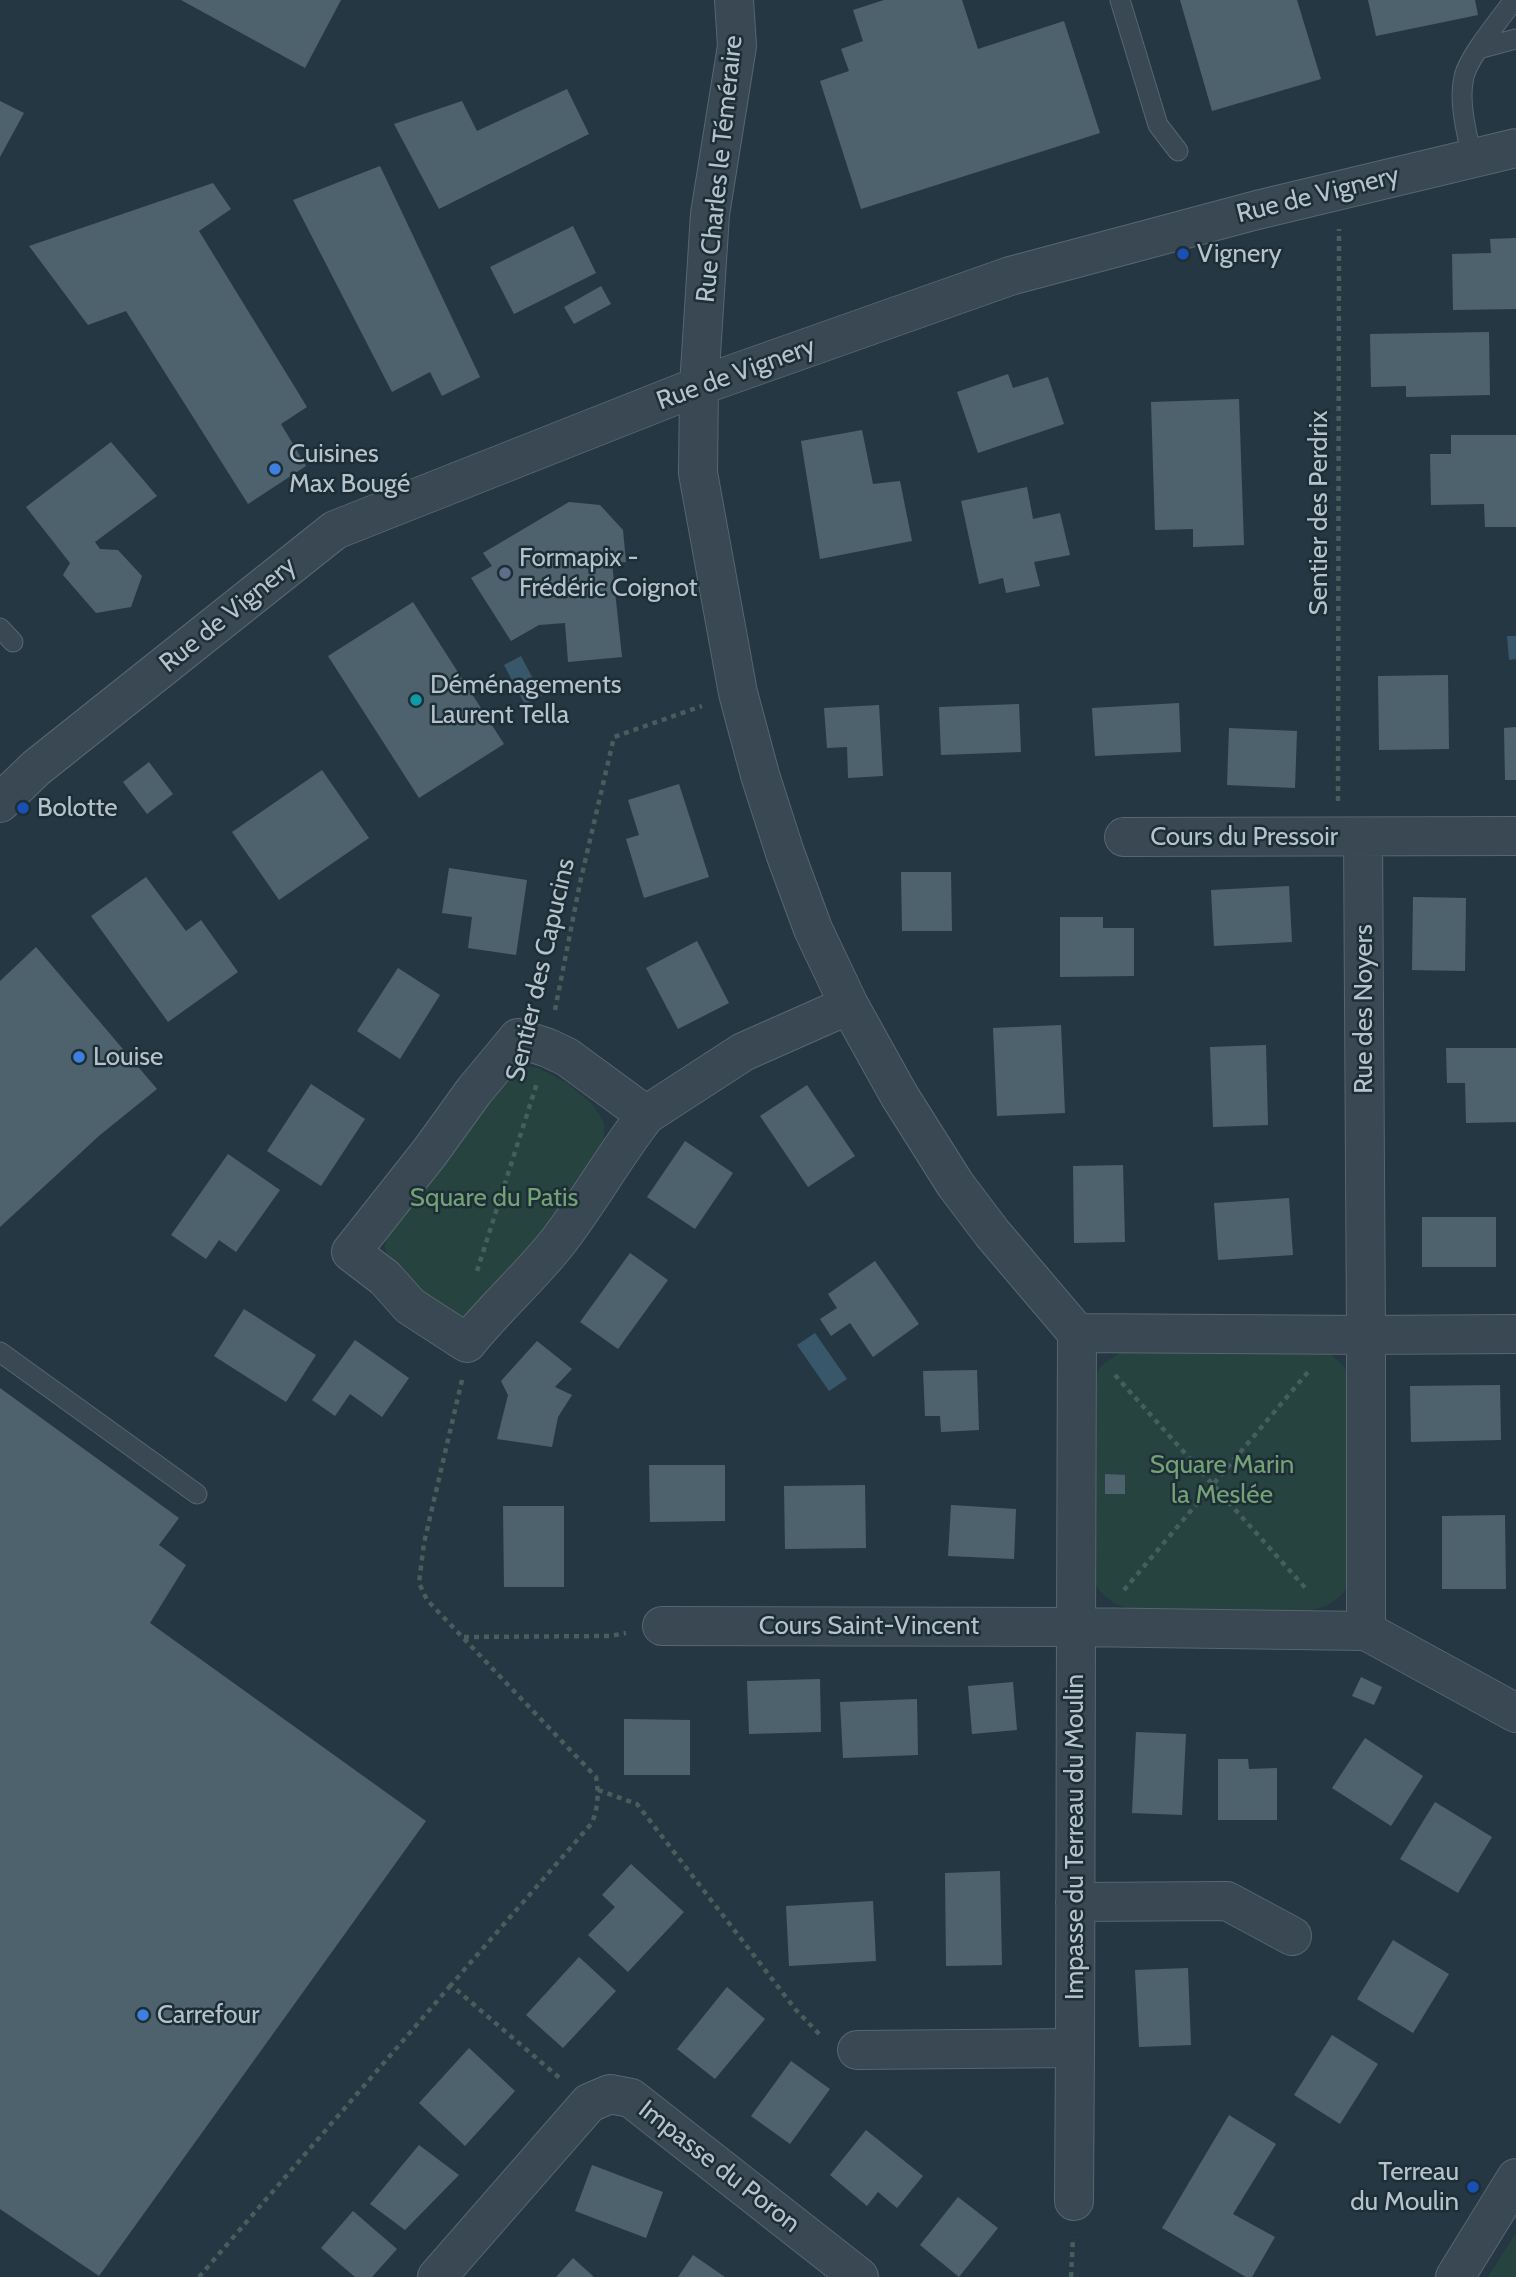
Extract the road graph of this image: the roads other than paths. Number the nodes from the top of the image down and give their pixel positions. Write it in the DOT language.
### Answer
graph roads {
  1 [pos="734,0"];
  2 [pos="1120,0"];
  3 [pos="1514,0"];
  4 [pos="1516,39"];
  5 [pos="1478,49"];
  6 [pos="1516,148"];
  7 [pos="1178,151"];
  8 [pos="1472,158"];
  9 [pos="699,386"];
  10 [pos="36,768"];
  11 [pos="0,780"];
  12 [pos="0,803"];
  13 [pos="1516,836"];
  14 [pos="1124,837"];
  15 [pos="1350,837"];
  16 [pos="849,1005"];
  17 [pos="646,1115"];
  18 [pos="1077,1333"];
  19 [pos="1516,1334"];
  20 [pos="1352,1335"];
  21 [pos="0,1352"];
  22 [pos="197,1494"];
  23 [pos="662,1626"];
  24 [pos="1085,1626"];
  25 [pos="1355,1631"];
  26 [pos="1516,1713"];
  27 [pos="1075,1902"];
  28 [pos="1292,1936"];
  29 [pos="1074,2048"];
  30 [pos="857,2050"];
  31 [pos="1516,2178"];
  32 [pos="1074,2201"];
  33 [pos="437,2277"];
  34 [pos="859,2277"];
  35 [pos="1455,2277"];
  1 -- 9 [label="street, Rue Charles le Téméraire"];
  2 -- 7 [label="lane"];
  3 -- 5 [label="lane"];
  4 -- 5 [label="lane"];
  5 -- 8 [label="lane"];
  6 -- 8 [label="street, Rue de Vignery"];
  8 -- 9 [label="street, Rue de Vignery"];
  9 -- 10 [label="street, Rue de Vignery"];
  9 -- 16 [label="street, Rue Charles le Téméraire"];
  10 -- 11 [label="street, Rue de Vignery"];
  10 -- 12 [label="street, Rue de Vignery"];
  13 -- 15 [label="street"];
  14 -- 15 [label="street, Cours du Pressoir"];
  15 -- 20 [label="street, Rue des Noyers"];
  16 -- 17 [label="street"];
  16 -- 18 [label="street, Rue Charles le Téméraire"];
  17 -- 17 [label="street"];
  18 -- 20 [label="street"];
  18 -- 24 [label="street"];
  19 -- 20 [label="street"];
  20 -- 25 [label="street"];
  21 -- 22 [label="lane"];
  23 -- 24 [label="street, Cours Saint-Vincent"];
  24 -- 25 [label="street"];
  24 -- 27 [label="street, Impasse du Terreau du Moulin"];
  25 -- 26 [label="street"];
  27 -- 28 [label="street"];
  27 -- 29 [label="street, Impasse du Terreau du Moulin"];
  29 -- 30 [label="street"];
  29 -- 32 [label="street, Impasse du Terreau du Moulin"];
  31 -- 35 [label="street"];
  33 -- 34 [label="street, Impasse du Poron"];
}
